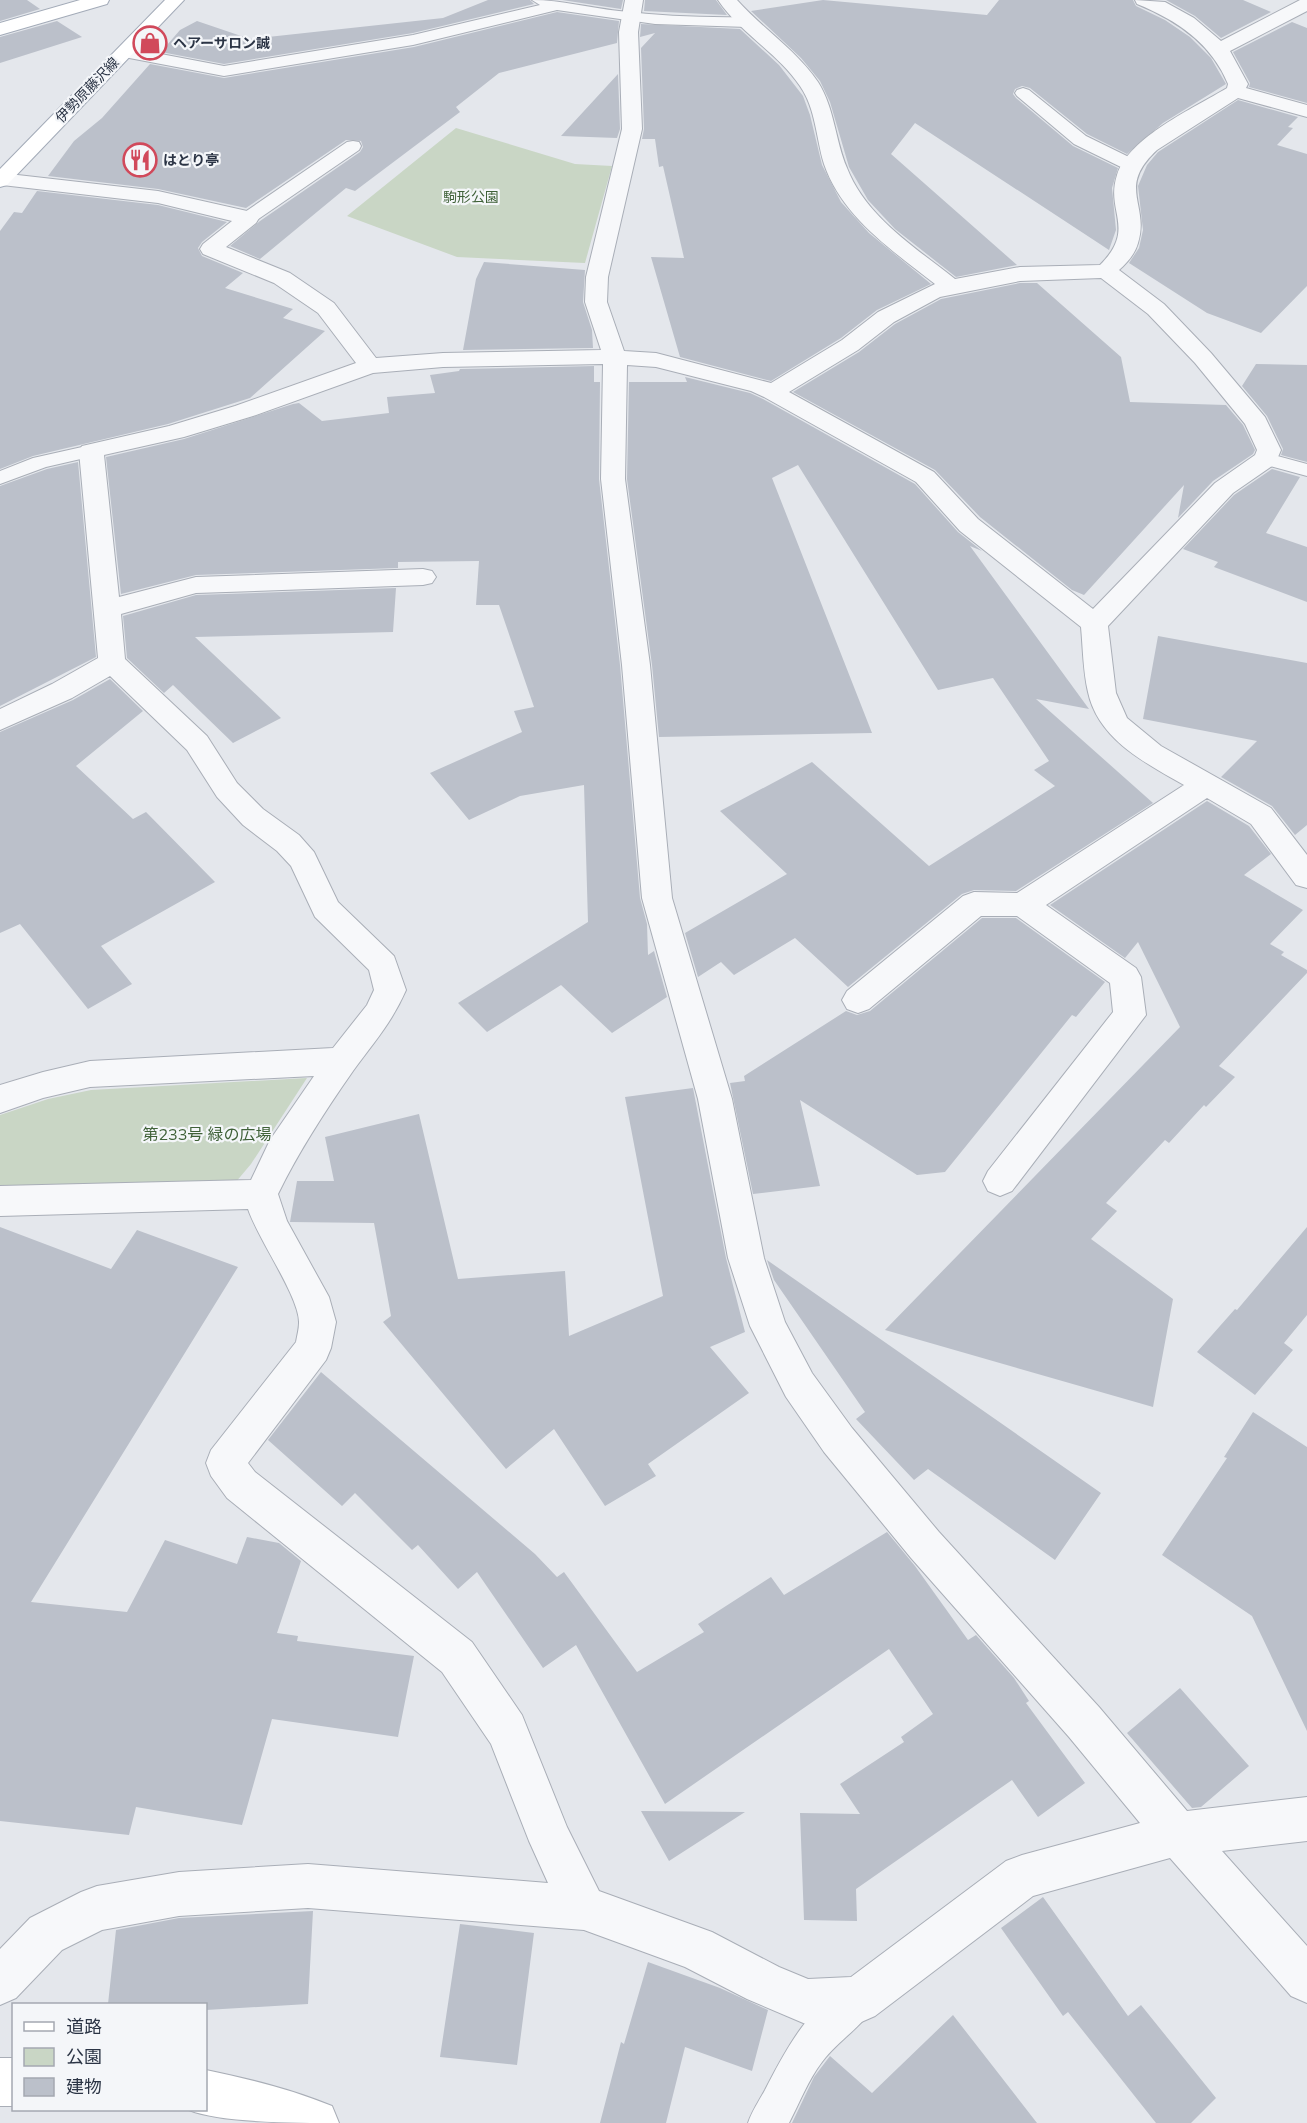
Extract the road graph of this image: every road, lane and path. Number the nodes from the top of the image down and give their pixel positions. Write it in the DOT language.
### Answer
graph roads {
  1 [pos="100,0"];
  2 [pos="175,0"];
  3 [pos="540,0"];
  4 [pos="727,0"];
  5 [pos="1144,0"];
  6 [pos="1307,4"];
  7 [pos="555,6"];
  8 [pos="632,8"];
  9 [pos="748,22"];
  10 [pos="0,29"];
  11 [pos="1218,50"];
  12 [pos="124,52"];
  13 [pos="1235,91"];
  14 [pos="1023,93"];
  15 [pos="1307,111"];
  16 [pos="353,146"];
  17 [pos="1131,165"];
  18 [pos="1,180"];
  19 [pos="248,218"];
  20 [pos="1106,271"];
  21 [pos="951,286"];
  22 [pos="615,357"];
  23 [pos="370,366"];
  24 [pos="772,392"];
  25 [pos="91,451"];
  26 [pos="1266,459"];
  27 [pos="1307,471"];
  28 [pos="0,477"];
  29 [pos="423,577"];
  30 [pos="106,609"];
  31 [pos="1094,624"];
  32 [pos="112,662"];
  33 [pos="0,720"];
  34 [pos="1206,785"];
  35 [pos="1307,877"];
  36 [pos="1023,905"];
  37 [pos="858,1000"];
  38 [pos="342,1061"];
  39 [pos="0,1100"];
  40 [pos="1000,1181"];
  41 [pos="261,1194"];
  42 [pos="0,1201"];
  43 [pos="1307,1819"];
  44 [pos="1178,1834"];
  45 [pos="584,1908"];
  46 [pos="1307,1980"];
  47 [pos="0,1982"];
  48 [pos="859,2000"];
  49 [pos="207,2094"];
  50 [pos="315,2123"];
  51 [pos="767,2123"];
  1 -- 10 [label="main road"];
  2 -- 12 [label="main road, 伊勢原藤沢線"];
  3 -- 7 [label="lane"];
  4 -- 9 [label="street"];
  5 -- 11 [label="street"];
  6 -- 11 [label="street"];
  7 -- 8 [label="lane"];
  7 -- 12 [label="lane"];
  8 -- 9 [label="lane"];
  8 -- 22 [label="street"];
  9 -- 21 [label="street"];
  11 -- 13 [label="street"];
  12 -- 18 [label="main road, 伊勢原藤沢線"];
  13 -- 15 [label="street"];
  13 -- 17 [label="street"];
  14 -- 17 [label="lane"];
  16 -- 19 [label="lane"];
  17 -- 20 [label="street"];
  18 -- 19 [label="street"];
  19 -- 23 [label="street"];
  20 -- 21 [label="street"];
  20 -- 26 [label="street"];
  21 -- 24 [label="street"];
  22 -- 23 [label="street"];
  22 -- 24 [label="street"];
  22 -- 44 [label="street"];
  23 -- 25 [label="street"];
  24 -- 31 [label="street"];
  25 -- 28 [label="lane"];
  25 -- 30 [label="street"];
  26 -- 27 [label="lane"];
  26 -- 31 [label="street"];
  29 -- 30 [label="street"];
  30 -- 32 [label="street"];
  31 -- 34 [label="street"];
  32 -- 33 [label="street"];
  32 -- 38 [label="street"];
  34 -- 35 [label="street"];
  34 -- 36 [label="street"];
  36 -- 37 [label="street"];
  36 -- 40 [label="street"];
  38 -- 39 [label="street"];
  38 -- 41 [label="street"];
  41 -- 42 [label="street"];
  41 -- 45 [label="street"];
  43 -- 44 [label="street"];
  44 -- 46 [label="street"];
  44 -- 48 [label="street"];
  45 -- 47 [label="street"];
  45 -- 48 [label="street"];
  48 -- 51 [label="lane"];
  49 -- 50 [label="main road"];
}
